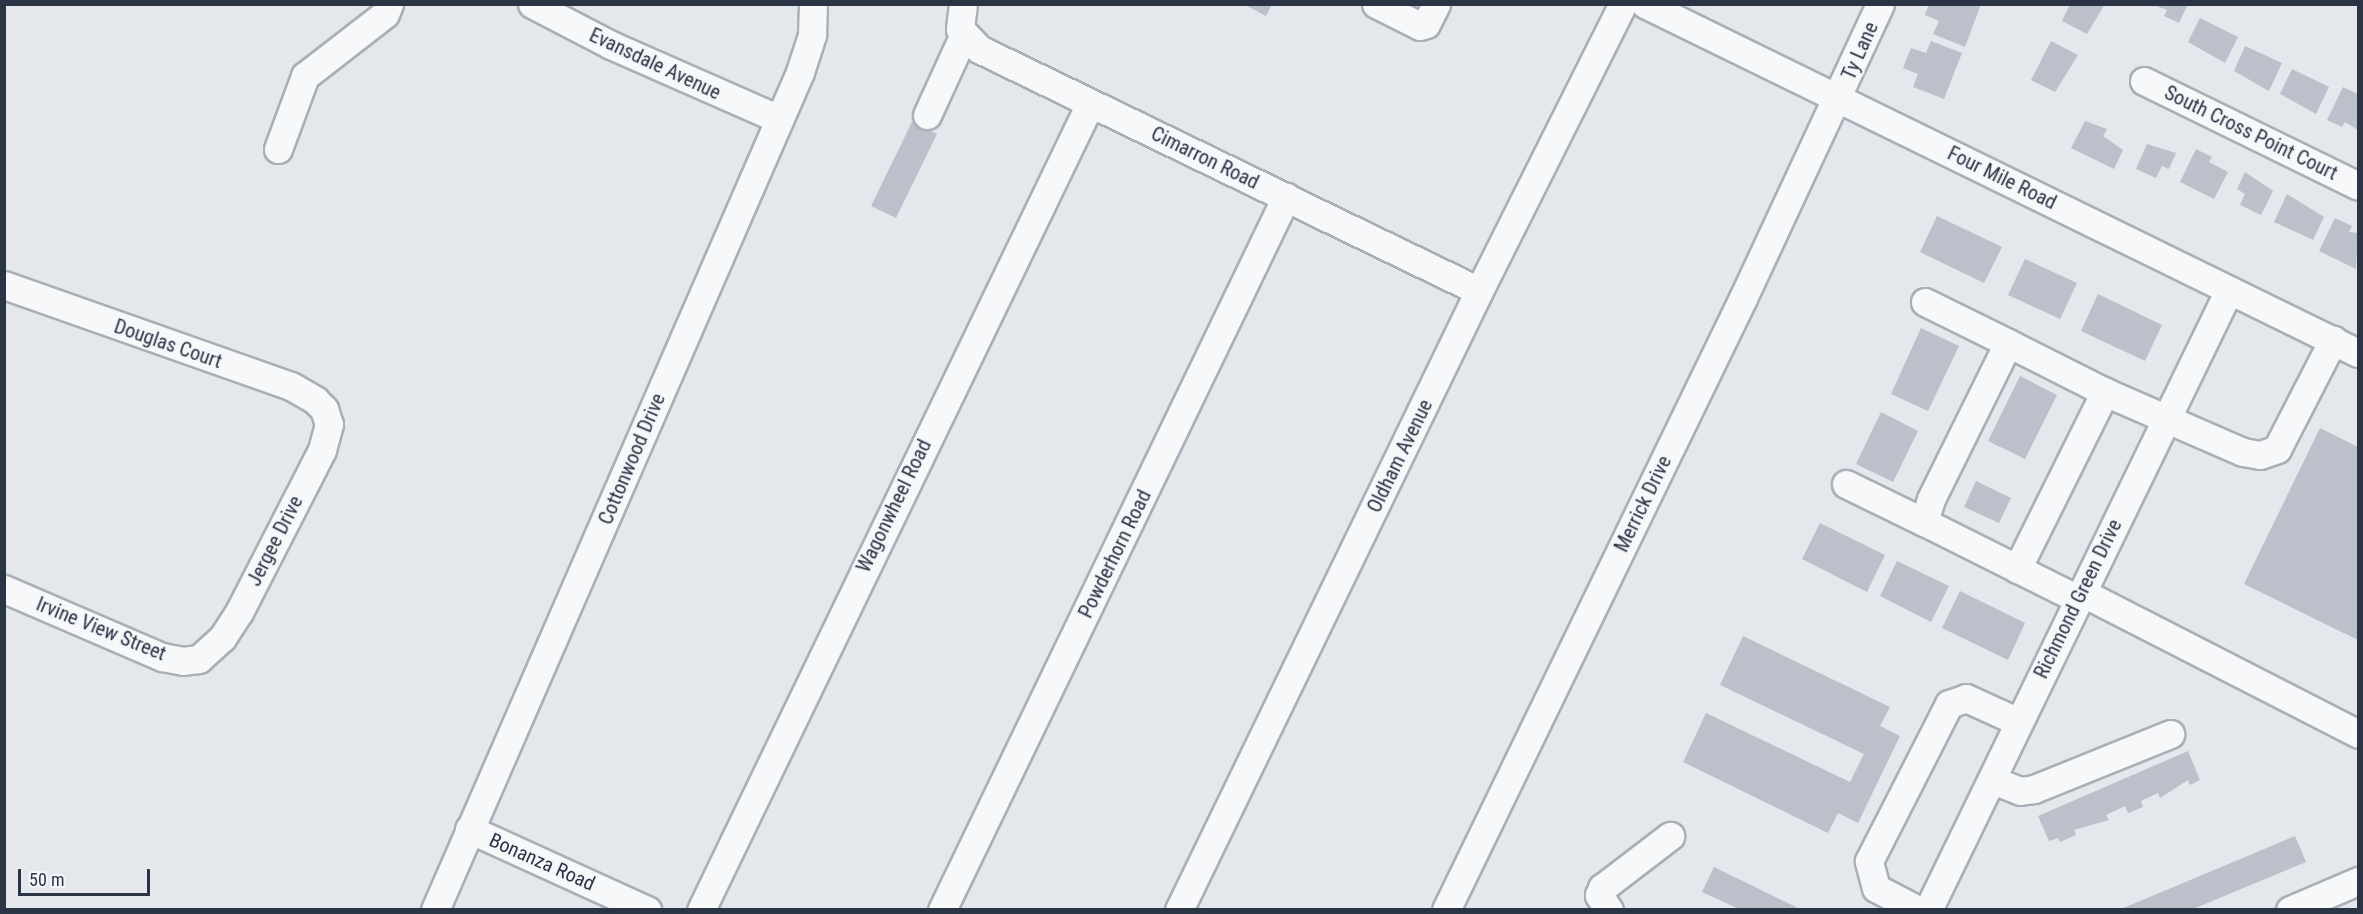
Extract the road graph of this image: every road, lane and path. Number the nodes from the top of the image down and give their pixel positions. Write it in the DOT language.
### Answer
graph roads {
  1 [pos="389,4"];
  2 [pos="532,4"];
  3 [pos="813,4"];
  4 [pos="963,4"];
  5 [pos="1376,4"];
  6 [pos="1436,4"];
  7 [pos="1623,4"];
  8 [pos="1645,4"];
  9 [pos="1880,4"];
  10 [pos="964,34"];
  11 [pos="2144,81"];
  12 [pos="1839,98"];
  13 [pos="1090,104"];
  14 [pos="927,115"];
  15 [pos="779,119"];
  16 [pos="278,149"];
  17 [pos="2358,186"];
  18 [pos="1286,197"];
  19 [pos="4,285"];
  20 [pos="2229,290"];
  21 [pos="1479,291"];
  22 [pos="1925,302"];
  23 [pos="2333,340"];
  24 [pos="2008,343"];
  25 [pos="2358,353"];
  26 [pos="2105,392"];
  27 [pos="326,412"];
  28 [pos="2165,419"];
  29 [pos="1846,484"];
  30 [pos="1924,522"];
  31 [pos="2017,569"];
  32 [pos="4,589"];
  33 [pos="2079,595"];
  34 [pos="200,658"];
  35 [pos="2019,722"];
  36 [pos="2170,734"];
  37 [pos="2358,734"];
  38 [pos="1992,780"];
  39 [pos="469,829"];
  40 [pos="1670,836"];
  41 [pos="2358,881"];
  42 [pos="435,909"];
  43 [pos="647,909"];
  44 [pos="701,909"];
  45 [pos="942,909"];
  46 [pos="1179,909"];
  47 [pos="1446,909"];
  48 [pos="1609,909"];
  49 [pos="1918,909"];
  50 [pos="1928,909"];
  51 [pos="2289,909"];
  1 -- 16 [label="street"];
  2 -- 15 [label="street, Evansdale Avenue"];
  3 -- 15 [label="street, Cottonwood Drive"];
  4 -- 10 [label="street"];
  5 -- 6 [label="street"];
  7 -- 21 [label="street, Oldham Avenue"];
  8 -- 12 [label="street, Four Mile Road"];
  9 -- 12 [label="street, Ty Lane"];
  10 -- 13 [label="street, Cimarron Road"];
  10 -- 14 [label="street"];
  11 -- 17 [label="street, South Cross Point Court"];
  12 -- 20 [label="street, Four Mile Road"];
  12 -- 47 [label="street, Merrick Drive"];
  13 -- 18 [label="street, Cimarron Road"];
  13 -- 44 [label="street, Wagonwheel Road"];
  15 -- 39 [label="street, Cottonwood Drive"];
  18 -- 21 [label="street, Cimarron Road"];
  18 -- 45 [label="street, Powderhorn Road"];
  19 -- 27 [label="street, Douglas Court"];
  20 -- 23 [label="street, Four Mile Road"];
  20 -- 28 [label="street, Richmond Green Drive"];
  21 -- 46 [label="street, Oldham Avenue"];
  22 -- 24 [label="street"];
  23 -- 25 [label="street, Four Mile Road"];
  23 -- 28 [label="street"];
  24 -- 26 [label="street"];
  24 -- 30 [label="street"];
  26 -- 28 [label="street"];
  26 -- 31 [label="street"];
  27 -- 34 [label="street, Jergee Drive"];
  28 -- 33 [label="street, Richmond Green Drive"];
  29 -- 30 [label="street"];
  30 -- 31 [label="street"];
  31 -- 33 [label="street"];
  32 -- 34 [label="street, Irvine View Street"];
  33 -- 35 [label="street, Richmond Green Drive"];
  33 -- 37 [label="street"];
  35 -- 38 [label="street, Richmond Green Drive"];
  35 -- 49 [label="street"];
  36 -- 38 [label="street"];
  38 -- 50 [label="street, Richmond Green Drive"];
  39 -- 42 [label="street, Cottonwood Drive"];
  39 -- 43 [label="street, Bonanza Road"];
  40 -- 48 [label="street"];
  41 -- 51 [label="street"];
}
